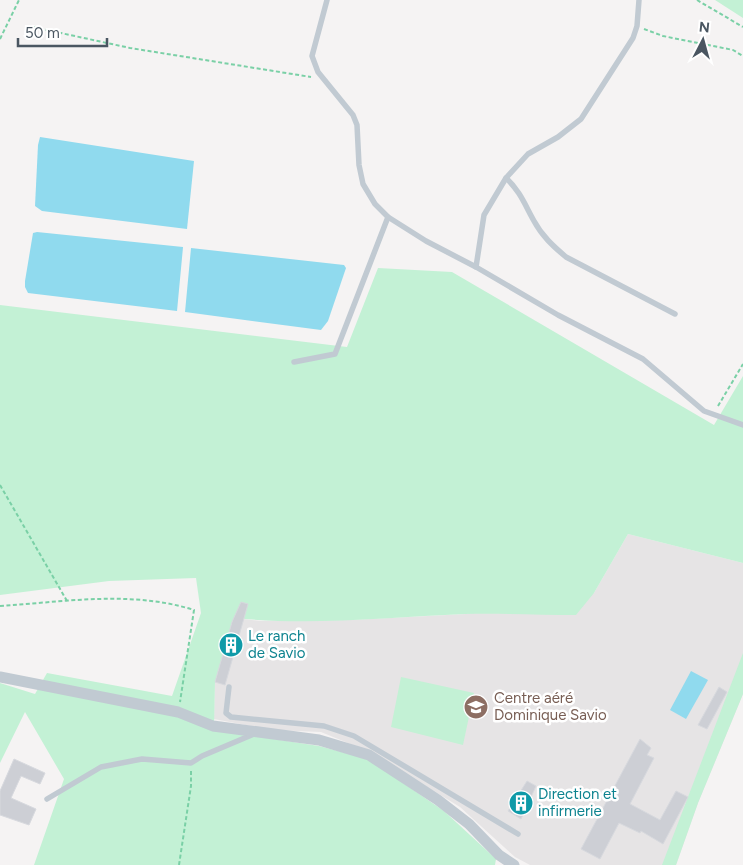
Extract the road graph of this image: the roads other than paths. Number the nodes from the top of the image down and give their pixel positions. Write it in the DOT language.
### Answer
graph roads {
  1 [pos="327,0"];
  2 [pos="639,0"];
  3 [pos="506,178"];
  4 [pos="388,217"];
  5 [pos="476,267"];
  6 [pos="676,314"];
  7 [pos="294,362"];
  8 [pos="743,425"];
  9 [pos="0,677"];
  10 [pos="229,687"];
  11 [pos="258,732"];
  12 [pos="47,799"];
  13 [pos="518,834"];
  14 [pos="514,865"];
  1 -- 4 [label="lane"];
  2 -- 3 [label="lane"];
  3 -- 5 [label="lane"];
  3 -- 6 [label="lane"];
  4 -- 5 [label="lane"];
  4 -- 7 [label="lane"];
  5 -- 8 [label="lane"];
  9 -- 11 [label="street"];
  10 -- 13 [label="lane"];
  11 -- 12 [label="lane"];
  11 -- 14 [label="street"];
}
